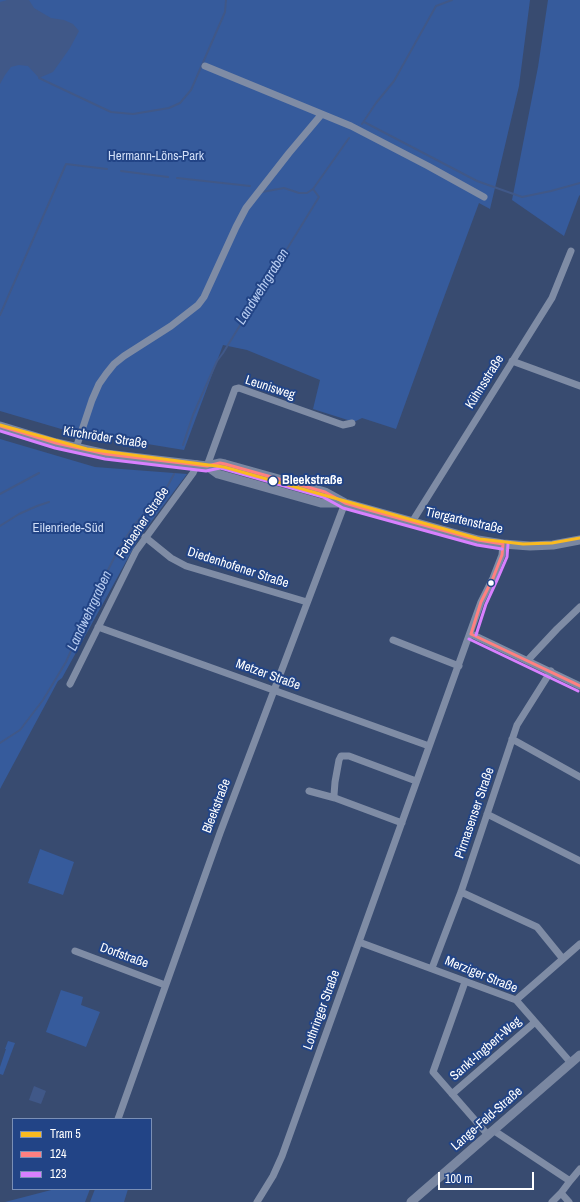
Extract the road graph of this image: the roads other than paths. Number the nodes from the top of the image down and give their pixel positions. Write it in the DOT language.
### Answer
graph roads {
  1 [pos="205,66"];
  2 [pos="321,115"];
  3 [pos="484,197"];
  4 [pos="571,251"];
  5 [pos="512,360"];
  6 [pos="580,386"];
  7 [pos="352,423"];
  8 [pos="0,426"];
  9 [pos="76,448"];
  10 [pos="197,464"];
  11 [pos="207,466"];
  12 [pos="345,503"];
  13 [pos="412,522"];
  14 [pos="145,537"];
  15 [pos="580,540"];
  16 [pos="503,544"];
  17 [pos="307,602"];
  18 [pos="580,607"];
  19 [pos="98,627"];
  20 [pos="471,634"];
  21 [pos="393,640"];
  22 [pos="527,661"];
  23 [pos="459,666"];
  24 [pos="551,672"];
  25 [pos="70,684"];
  26 [pos="580,686"];
  27 [pos="274,690"];
  28 [pos="512,739"];
  29 [pos="429,746"];
  30 [pos="580,777"];
  31 [pos="416,781"];
  32 [pos="310,791"];
  33 [pos="335,798"];
  34 [pos="487,814"];
  35 [pos="402,823"];
  36 [pos="580,861"];
  37 [pos="460,892"];
  38 [pos="360,942"];
  39 [pos="580,944"];
  40 [pos="75,951"];
  41 [pos="563,959"];
  42 [pos="432,968"];
  43 [pos="465,982"];
  44 [pos="165,985"];
  45 [pos="516,1000"];
  46 [pos="535,1022"];
  47 [pos="580,1055"];
  48 [pos="571,1063"];
  49 [pos="452,1094"];
  50 [pos="118,1118"];
  51 [pos="490,1133"];
  52 [pos="580,1169"];
  53 [pos="570,1181"];
  54 [pos="561,1193"];
  55 [pos="257,1202"];
  56 [pos="411,1202"];
  57 [pos="552,1202"];
  58 [pos="570,1202"];
  1 -- 2 [label="street"];
  2 -- 3 [label="street"];
  2 -- 9 [label="street"];
  4 -- 5 [label="street, Kühnsstraße"];
  5 -- 6 [label="street"];
  5 -- 13 [label="street, Kühnsstraße"];
  7 -- 11 [label="street, Leunisweg"];
  8 -- 9 [label="main road, Kirchröder Straße"];
  9 -- 10 [label="main road, Kirchröder Straße"];
  10 -- 11 [label="main road, Kirchröder Straße"];
  10 -- 14 [label="street, Forbacher Straße"];
  11 -- 12 [label="main road, Tiergartenstraße"];
  12 -- 13 [label="main road, Tiergartenstraße"];
  12 -- 17 [label="street, Bleekstraße"];
  13 -- 16 [label="main road, Tiergartenstraße"];
  14 -- 17 [label="street, Diedenhofener Straße"];
  14 -- 19 [label="street, Forbacher Straße"];
  15 -- 16 [label="main road, Tiergartenstraße"];
  16 -- 20 [label="street, Lothringer Straße"];
  17 -- 27 [label="street, Bleekstraße"];
  18 -- 22 [label="street"];
  19 -- 25 [label="street, Forbacher Straße"];
  19 -- 27 [label="street, Metzer Straße"];
  20 -- 22 [label="street"];
  20 -- 23 [label="street, Lothringer Straße"];
  21 -- 23 [label="street"];
  22 -- 24 [label="street"];
  23 -- 29 [label="street, Lothringer Straße"];
  24 -- 26 [label="street"];
  24 -- 28 [label="street, Pirmasenser Straße"];
  27 -- 29 [label="street, Metzer Straße"];
  27 -- 44 [label="street, Bleekstraße"];
  28 -- 30 [label="street"];
  28 -- 34 [label="street, Pirmasenser Straße"];
  29 -- 31 [label="street, Lothringer Straße"];
  31 -- 33 [label="street"];
  31 -- 35 [label="street, Lothringer Straße"];
  32 -- 33 [label="street"];
  33 -- 35 [label="street"];
  34 -- 36 [label="street"];
  34 -- 37 [label="street, Pirmasenser Straße"];
  35 -- 38 [label="street, Lothringer Straße"];
  37 -- 41 [label="street"];
  37 -- 42 [label="street, Pirmasenser Straße"];
  38 -- 42 [label="street, Merziger Straße"];
  38 -- 55 [label="street, Lothringer Straße"];
  39 -- 41 [label="street"];
  40 -- 44 [label="street, Dorfstraße"];
  41 -- 45 [label="street"];
  42 -- 43 [label="street, Merziger Straße"];
  43 -- 45 [label="street, Merziger Straße"];
  43 -- 49 [label="street, Sankt-Ingbert-Weg"];
  44 -- 50 [label="street, Bleekstraße"];
  45 -- 46 [label="street, Merziger Straße"];
  46 -- 48 [label="street, Merziger Straße"];
  46 -- 49 [label="street, Sankt-Ingbert-Weg"];
  47 -- 48 [label="main road, Lange-Feld-Straße"];
  48 -- 51 [label="main road, Lange-Feld-Straße"];
  49 -- 51 [label="street, Sankt-Ingbert-Weg"];
  51 -- 53 [label="street, Sankt-Ingbert-Weg"];
  51 -- 56 [label="main road, Lange-Feld-Straße"];
  52 -- 53 [label="street"];
  53 -- 54 [label="street"];
  54 -- 57 [label="street"];
  54 -- 58 [label="street"];
}
